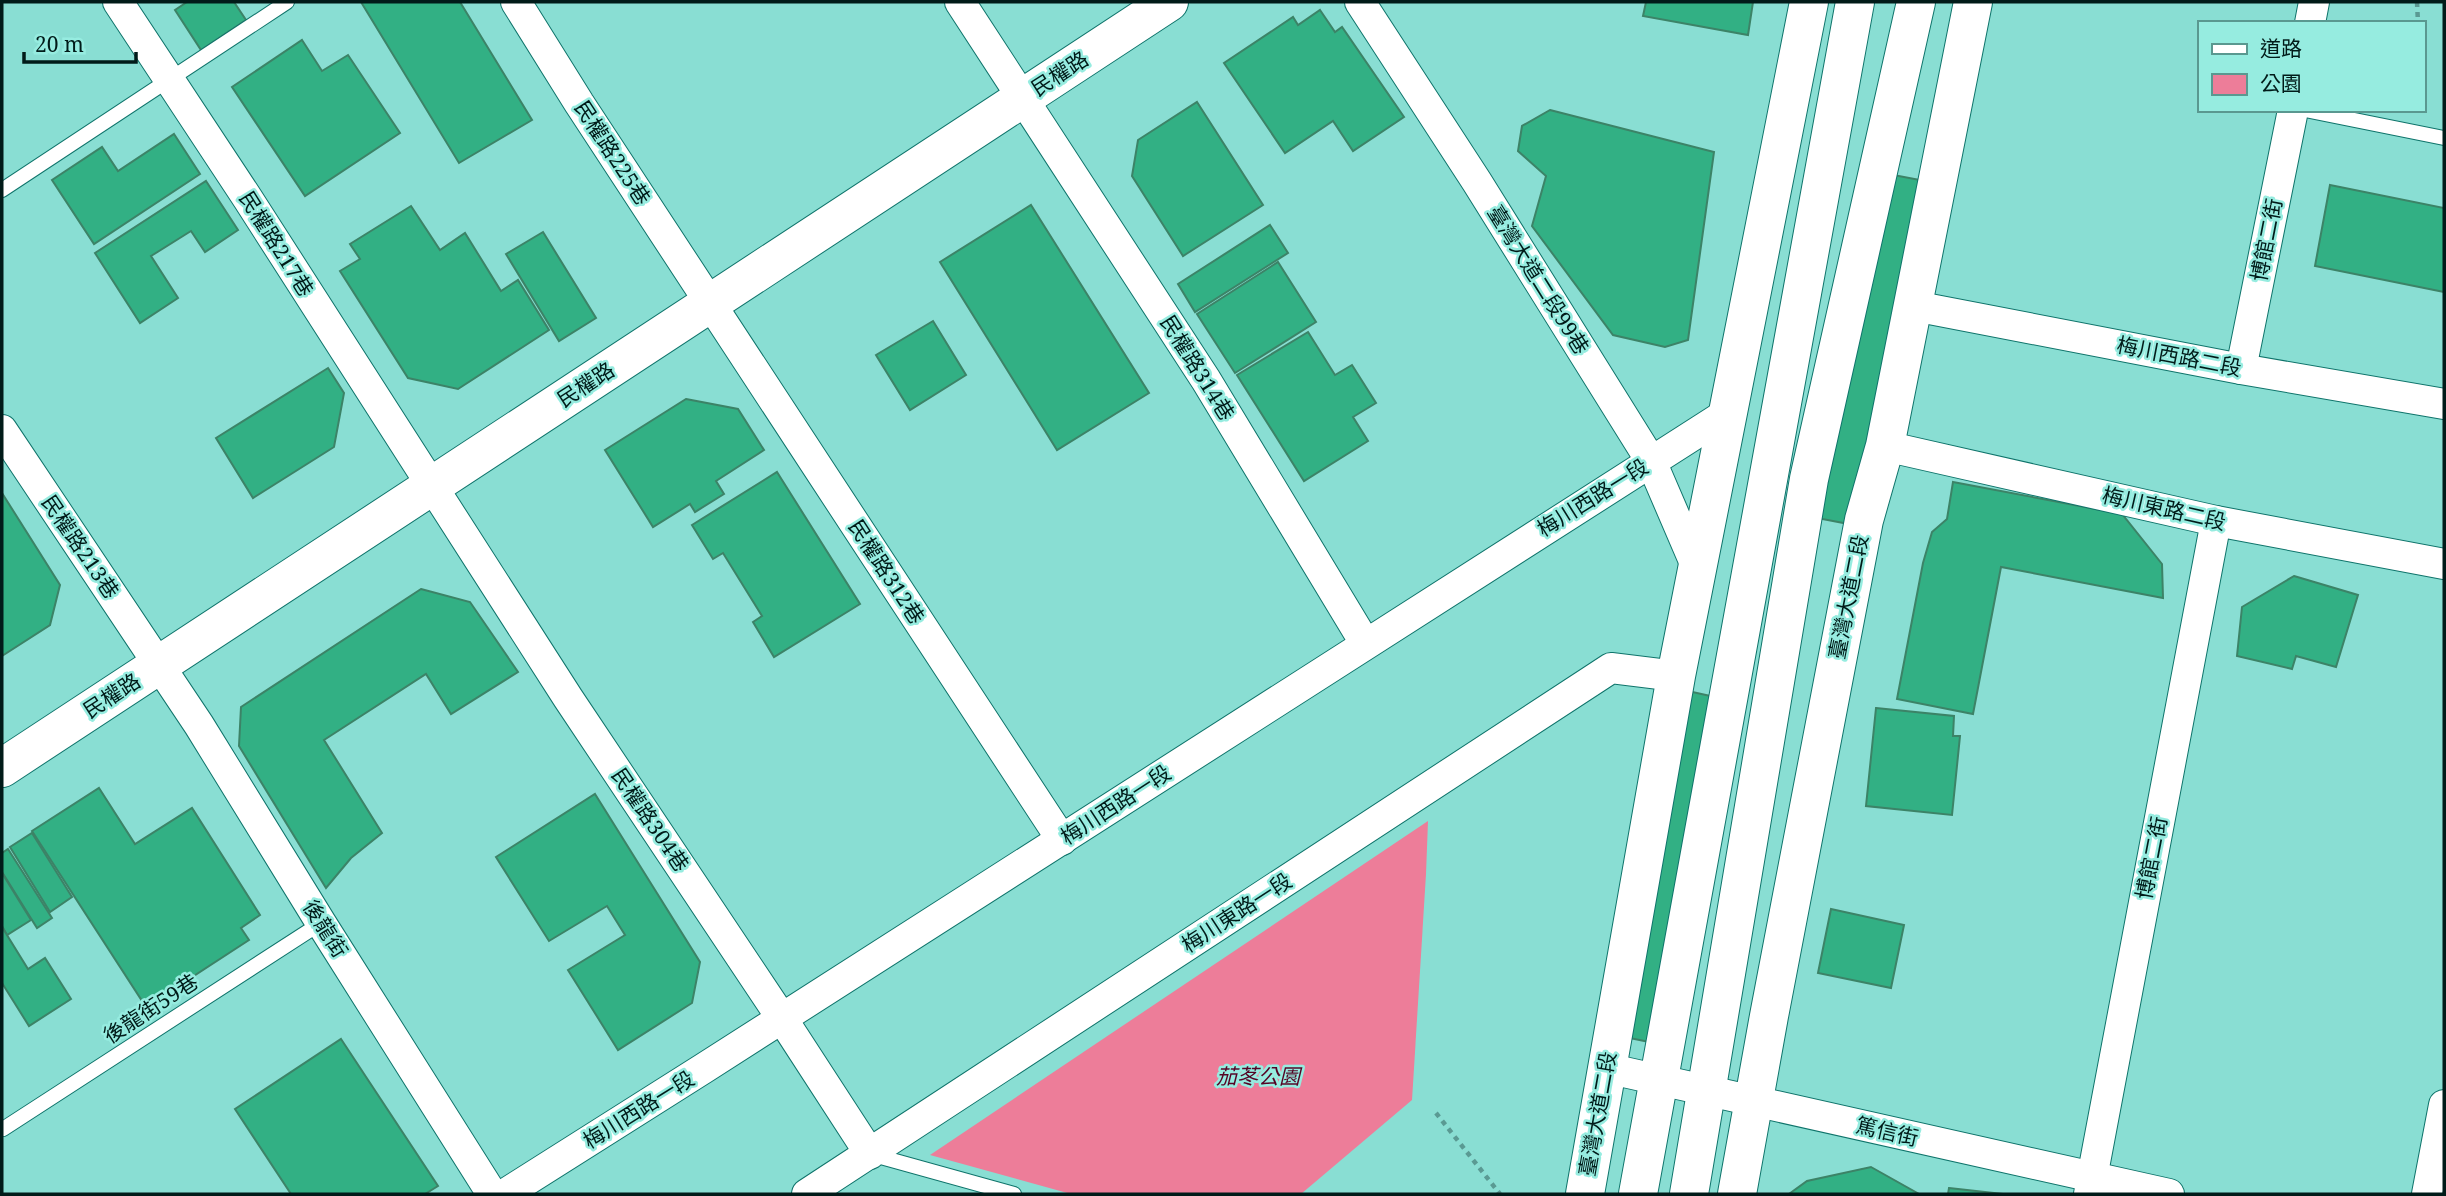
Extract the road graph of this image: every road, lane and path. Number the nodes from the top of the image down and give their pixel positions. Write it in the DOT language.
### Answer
graph roads {
  1 [pos="117,2"];
  2 [pos="287,2"];
  3 [pos="516,2"];
  4 [pos="960,2"];
  5 [pos="1169,2"];
  6 [pos="1360,2"];
  7 [pos="1809,2"];
  8 [pos="1855,2"];
  9 [pos="1916,2"];
  10 [pos="1973,2"];
  11 [pos="2315,2"];
  12 [pos="2417,2"];
  13 [pos="2310,21"];
  14 [pos="2418,21"];
  15 [pos="169,80"];
  16 [pos="1022,99"];
  17 [pos="2293,112"];
  18 [pos="2315,112"];
  19 [pos="2444,138"];
  20 [pos="2,190"];
  21 [pos="712,303"];
  22 [pos="1914,306"];
  23 [pos="2241,369"];
  24 [pos="2444,404"];
  25 [pos="1726,414"];
  26 [pos="2,430"];
  27 [pos="1885,446"];
  28 [pos="1651,461"];
  29 [pos="432,486"];
  30 [pos="2216,521"];
  31 [pos="2444,565"];
  32 [pos="1697,568"];
  33 [pos="1365,643"];
  34 [pos="159,664"];
  35 [pos="1676,676"];
  36 [pos="2,768"];
  37 [pos="1062,840"];
  38 [pos="321,923"];
  39 [pos="783,1020"];
  40 [pos="1606,1068"];
  41 [pos="1659,1081"];
  42 [pos="1708,1091"];
  43 [pos="1755,1102"];
  44 [pos="2444,1105"];
  45 [pos="1436,1113"];
  46 [pos="3,1129"];
  47 [pos="870,1154"];
  48 [pos="2091,1186"];
  49 [pos="492,1194"];
  50 [pos="506,1194"];
  51 [pos="807,1194"];
  52 [pos="1014,1194"];
  53 [pos="1500,1194"];
  54 [pos="1585,1194"];
  55 [pos="1638,1194"];
  56 [pos="1689,1194"];
  57 [pos="1737,1194"];
  58 [pos="2169,1194"];
  59 [pos="2427,1194"];
  1 -- 15 [label="street, 民權路217巷"];
  2 -- 15 [label="lane"];
  3 -- 21 [label="street, 民權路225巷"];
  4 -- 16 [label="street, 民權路314巷"];
  5 -- 16 [label="main road, 民權路"];
  6 -- 28 [label="street, 臺灣大道二段99巷"];
  7 -- 25 [label="main road, 臺灣大道二段"];
  8 -- 41 [label="main road"];
  9 -- 42 [label="main road"];
  10 -- 22 [label="main road, 臺灣大道二段"];
  11 -- 13 [label="street"];
  12 -- 14 [label="path"];
  15 -- 20 [label="lane"];
  15 -- 29 [label="street, 民權路217巷"];
  16 -- 21 [label="main road, 民權路"];
  16 -- 33 [label="street, 民權路314巷"];
  17 -- 23 [label="street, 博館二街"];
  18 -- 19 [label="lane"];
  21 -- 29 [label="main road, 民權路"];
  21 -- 37 [label="street, 民權路312巷"];
  22 -- 23 [label="street, 梅川西路二段"];
  22 -- 27 [label="main road, 臺灣大道二段"];
  23 -- 24 [label="street, 梅川西路二段"];
  25 -- 28 [label="street, 梅川西路一段"];
  25 -- 32 [label="main road, 臺灣大道二段"];
  26 -- 34 [label="street, 民權路213巷"];
  27 -- 30 [label="street, 梅川東路二段"];
  27 -- 43 [label="main road, 臺灣大道二段"];
  28 -- 32 [label="street, 臺灣大道二段99巷"];
  28 -- 33 [label="street, 梅川西路一段"];
  29 -- 34 [label="main road, 民權路"];
  29 -- 39 [label="street, 民權路304巷"];
  30 -- 31 [label="street, 梅川東路二段"];
  30 -- 48 [label="street, 博館二街"];
  32 -- 35 [label="main road, 臺灣大道二段"];
  33 -- 37 [label="street, 梅川西路一段"];
  34 -- 36 [label="main road, 民權路"];
  34 -- 38 [label="street, 後龍街"];
  35 -- 40 [label="main road, 臺灣大道二段"];
  35 -- 47 [label="street, 梅川東路一段"];
  37 -- 39 [label="street, 梅川西路一段"];
  38 -- 46 [label="lane, 後龍街59巷"];
  38 -- 49 [label="street, 後龍街"];
  39 -- 47 [label="street, 民權路304巷"];
  39 -- 50 [label="street, 梅川西路一段"];
  40 -- 41 [label="street, 篤信街"];
  40 -- 54 [label="main road, 臺灣大道二段"];
  41 -- 42 [label="street, 篤信街"];
  41 -- 55 [label="main road"];
  42 -- 43 [label="street, 篤信街"];
  42 -- 56 [label="main road"];
  43 -- 48 [label="street, 篤信街"];
  43 -- 57 [label="main road, 臺灣大道二段"];
  44 -- 59 [label="street"];
  45 -- 53 [label="path"];
  47 -- 51 [label="street, 梅川東路一段"];
  47 -- 52 [label="lane"];
  48 -- 58 [label="street, 篤信街"];
}
